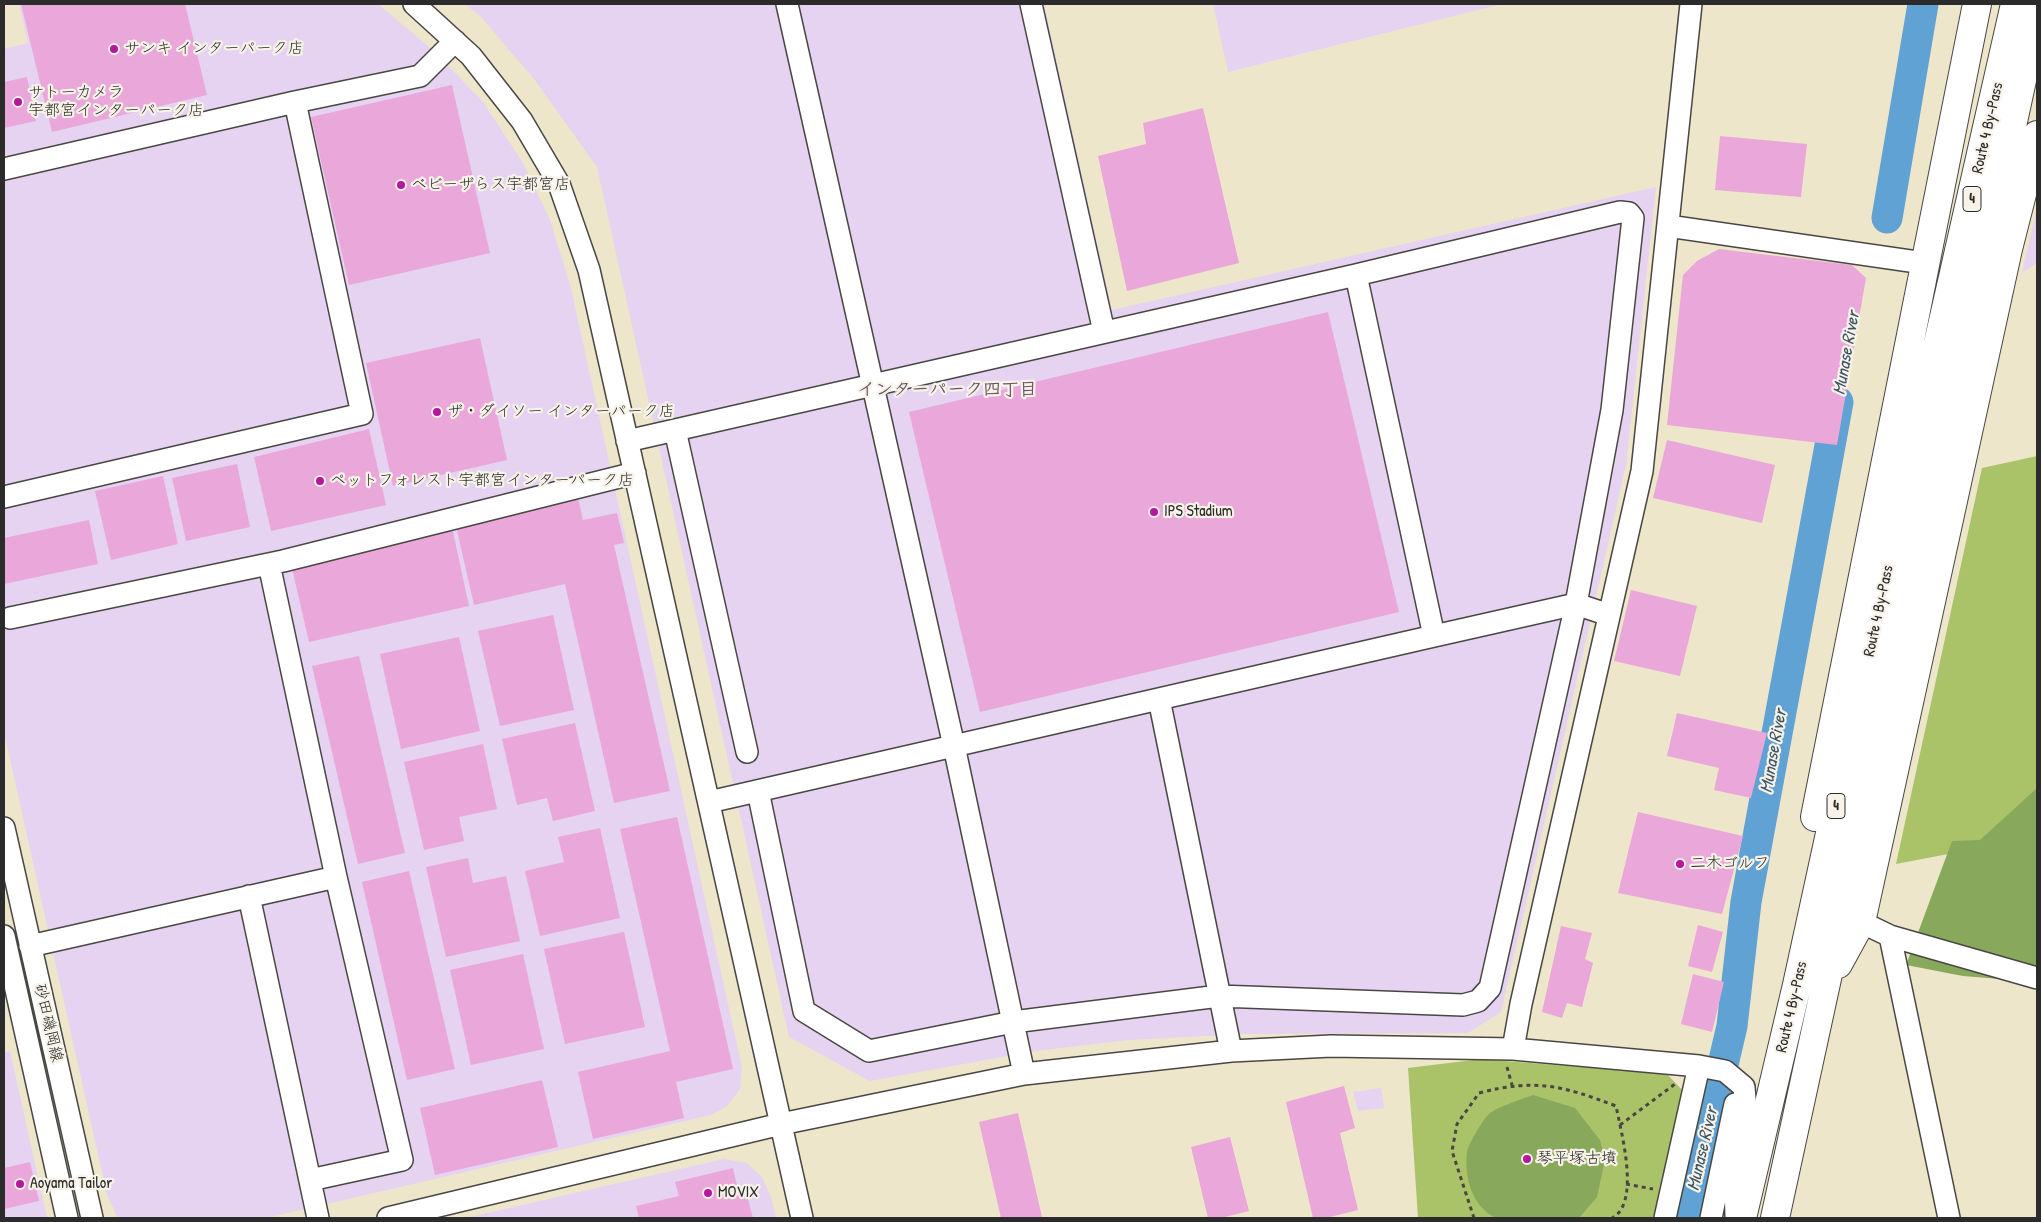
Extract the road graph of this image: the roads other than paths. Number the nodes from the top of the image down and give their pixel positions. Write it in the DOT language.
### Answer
graph roads {
  1 [pos="414,4"];
  2 [pos="787,4"];
  3 [pos="1032,4"];
  4 [pos="1691,4"];
  5 [pos="1977,4"];
  6 [pos="2015,4"];
  7 [pos="2037,11"];
  8 [pos="455,41"];
  9 [pos="294,102"];
  10 [pos="2037,135"];
  11 [pos="4,169"];
  12 [pos="1668,226"];
  13 [pos="1924,263"];
  14 [pos="1356,275"];
  15 [pos="1104,332"];
  16 [pos="872,385"];
  17 [pos="1940,396"];
  18 [pos="675,430"];
  19 [pos="627,441"];
  20 [pos="635,473"];
  21 [pos="4,497"];
  22 [pos="269,564"];
  23 [pos="1576,604"];
  24 [pos="1609,615"];
  25 [pos="10,618"];
  26 [pos="1434,636"];
  27 [pos="1158,699"];
  28 [pos="954,746"];
  29 [pos="747,752"];
  30 [pos="758,791"];
  31 [pos="709,802"];
  32 [pos="4,828"];
  33 [pos="336,876"];
  34 [pos="249,896"];
  35 [pos="1861,922"];
  36 [pos="4,936"];
  37 [pos="1890,936"];
  38 [pos="30,946"];
  39 [pos="2037,978"];
  40 [pos="1797,985"];
  41 [pos="1823,993"];
  42 [pos="1219,996"];
  43 [pos="1013,1022"];
  44 [pos="1513,1049"];
  45 [pos="1231,1051"];
  46 [pos="1699,1066"];
  47 [pos="1024,1074"];
  48 [pos="1735,1104"];
  49 [pos="781,1124"];
  50 [pos="310,1180"];
  51 [pos="67,1218"];
  52 [pos="92,1218"];
  53 [pos="318,1218"];
  54 [pos="388,1218"];
  55 [pos="802,1218"];
  56 [pos="1665,1218"];
  57 [pos="1711,1218"];
  58 [pos="1736,1218"];
  59 [pos="1742,1218"];
  60 [pos="1775,1218"];
  61 [pos="1950,1218"];
  1 -- 8 [label="street"];
  2 -- 16 [label="street"];
  3 -- 15 [label="street"];
  4 -- 12 [label="street"];
  5 -- 13 [label="highway"];
  6 -- 17 [label="highway, Route 4 By-Pass / 4"];
  7 -- 17 [label="highway, Route 4 By-Pass / 4"];
  8 -- 9 [label="street"];
  8 -- 19 [label="street"];
  9 -- 11 [label="street"];
  9 -- 21 [label="street"];
  10 -- 35 [label="highway"];
  12 -- 13 [label="street"];
  12 -- 24 [label="street"];
  13 -- 40 [label="highway"];
  14 -- 15 [label="street"];
  14 -- 23 [label="street"];
  14 -- 26 [label="street"];
  15 -- 16 [label="street"];
  16 -- 18 [label="street"];
  16 -- 28 [label="street"];
  17 -- 40 [label="highway, Route 4 By-Pass / 4"];
  17 -- 41 [label="highway, Route 4 By-Pass / 4"];
  18 -- 19 [label="street"];
  18 -- 29 [label="street"];
  19 -- 20 [label="street"];
  20 -- 22 [label="street"];
  20 -- 31 [label="street"];
  22 -- 25 [label="street"];
  22 -- 33 [label="street"];
  23 -- 24 [label="street"];
  23 -- 26 [label="street"];
  23 -- 42 [label="street"];
  24 -- 44 [label="street"];
  26 -- 27 [label="street"];
  27 -- 28 [label="street"];
  27 -- 42 [label="street"];
  28 -- 30 [label="street"];
  28 -- 43 [label="street"];
  30 -- 31 [label="street"];
  30 -- 43 [label="street"];
  31 -- 49 [label="street"];
  32 -- 38 [label="street, 砂田磯岡線"];
  33 -- 34 [label="street"];
  33 -- 50 [label="street"];
  34 -- 38 [label="street"];
  34 -- 50 [label="street"];
  35 -- 37 [label="street"];
  35 -- 41 [label="highway"];
  36 -- 51 [label="street, 砂田磯岡線"];
  37 -- 39 [label="street"];
  37 -- 61 [label="street"];
  38 -- 52 [label="street, 砂田磯岡線"];
  40 -- 59 [label="highway, Route 4 By-Pass / 4"];
  41 -- 60 [label="highway, Route 4 By-Pass / 4"];
  42 -- 43 [label="street"];
  42 -- 45 [label="street"];
  43 -- 47 [label="street"];
  44 -- 45 [label="street"];
  44 -- 46 [label="street"];
  45 -- 47 [label="street"];
  46 -- 56 [label="street"];
  46 -- 58 [label="street"];
  47 -- 49 [label="street"];
  48 -- 57 [label="street"];
  49 -- 54 [label="street"];
  49 -- 55 [label="street"];
  50 -- 53 [label="street"];
}
